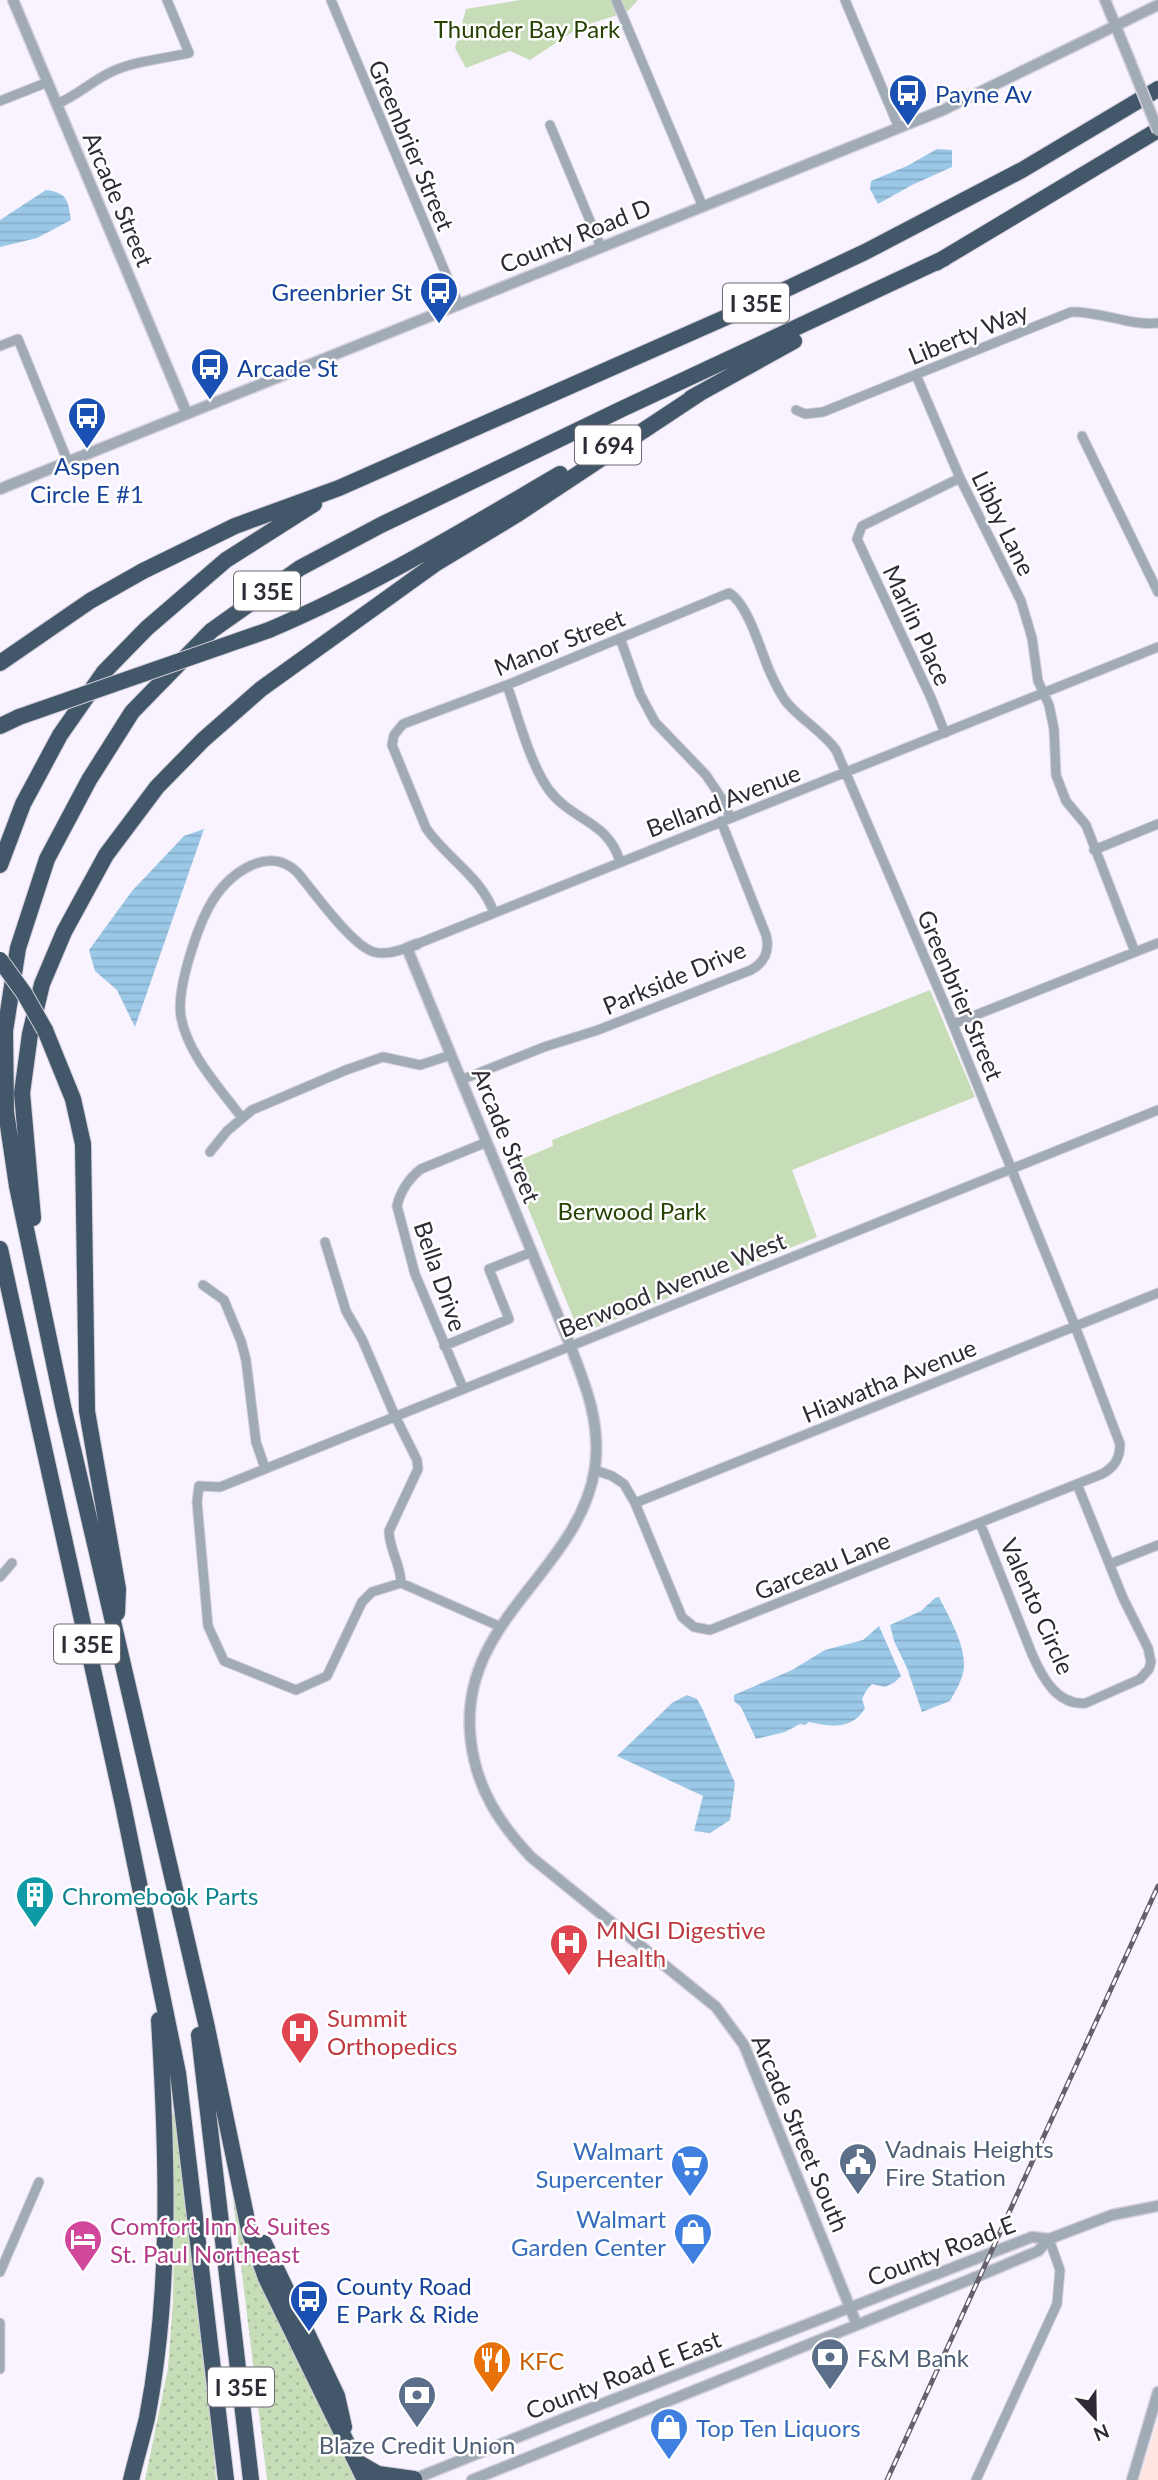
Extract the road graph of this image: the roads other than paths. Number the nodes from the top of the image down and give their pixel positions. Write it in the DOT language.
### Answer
graph roads {
  1 [pos="13,0"];
  2 [pos="167,0"];
  3 [pos="331,0"];
  4 [pos="616,0"];
  5 [pos="845,0"];
  6 [pos="1105,0"];
  7 [pos="1158,5"];
  8 [pos="1115,26"];
  9 [pos="48,82"];
  10 [pos="1158,89"];
  11 [pos="0,101"];
  12 [pos="57,104"];
  13 [pos="550,125"];
  14 [pos="899,128"];
  15 [pos="1158,131"];
  16 [pos="703,206"];
  17 [pos="601,247"];
  18 [pos="945,258"];
  19 [pos="459,305"];
  20 [pos="1158,323"];
  21 [pos="0,346"];
  22 [pos="916,375"];
  23 [pos="700,393"];
  24 [pos="796,410"];
  25 [pos="187,414"];
  26 [pos="1082,436"];
  27 [pos="68,462"];
  28 [pos="960,478"];
  29 [pos="339,488"];
  30 [pos="0,489"];
  31 [pos="1158,592"];
  32 [pos="729,593"];
  33 [pos="621,638"];
  34 [pos="1158,647"];
  35 [pos="0,663"];
  36 [pos="507,684"];
  37 [pos="1043,693"];
  38 [pos="0,726"];
  39 [pos="945,733"];
  40 [pos="845,773"];
  41 [pos="730,817"];
  42 [pos="721,821"];
  43 [pos="1158,824"];
  44 [pos="1094,850"];
  45 [pos="620,862"];
  46 [pos="0,866"];
  47 [pos="494,913"];
  48 [pos="1158,943"];
  49 [pos="412,946"];
  50 [pos="1135,952"];
  51 [pos="0,960"];
  52 [pos="953,1024"];
  53 [pos="451,1055"];
  54 [pos="461,1080"];
  55 [pos="1158,1110"];
  56 [pos="242,1118"];
  57 [pos="487,1142"];
  58 [pos="210,1152"];
  59 [pos="1012,1169"];
  60 [pos="325,1242"];
  61 [pos="0,1249"];
  62 [pos="532,1252"];
  63 [pos="32,1256"];
  64 [pos="203,1285"];
  65 [pos="0,1290"];
  66 [pos="1158,1293"];
  67 [pos="1075,1326"];
  68 [pos="18,1334"];
  69 [pos="570,1345"];
  70 [pos="444,1346"];
  71 [pos="463,1388"];
  72 [pos="395,1416"];
  73 [pos="1118,1437"];
  74 [pos="265,1468"];
  75 [pos="595,1470"];
  76 [pos="1077,1484"];
  77 [pos="635,1503"];
  78 [pos="980,1523"];
  79 [pos="1158,1545"];
  80 [pos="12,1563"];
  81 [pos="1110,1564"];
  82 [pos="0,1577"];
  83 [pos="401,1583"];
  84 [pos="501,1627"];
  85 [pos="116,1637"];
  86 [pos="180,1912"];
  87 [pos="155,1955"];
  88 [pos="38,2182"];
  89 [pos="1158,2206"];
  90 [pos="1049,2239"];
  91 [pos="0,2271"];
  92 [pos="850,2309"];
  93 [pos="0,2323"];
  94 [pos="857,2325"];
  95 [pos="0,2369"];
  96 [pos="1158,2392"];
  97 [pos="354,2459"];
  98 [pos="131,2480"];
  99 [pos="226,2480"];
  100 [pos="251,2480"];
  101 [pos="365,2480"];
  102 [pos="413,2480"];
  103 [pos="472,2480"];
  104 [pos="976,2480"];
  105 [pos="1132,2480"];
  1 -- 9 [label="street, Arcade Street"];
  2 -- 12 [label="street"];
  3 -- 19 [label="street, Greenbrier Street"];
  4 -- 16 [label="street"];
  5 -- 14 [label="street"];
  6 -- 8 [label="street"];
  7 -- 8 [label="street, County Road D"];
  8 -- 14 [label="street, County Road D"];
  8 -- 15 [label="street, bridge"];
  9 -- 11 [label="street"];
  9 -- 12 [label="street, Arcade Street"];
  10 -- 29 [label="highway, I 35E"];
  12 -- 25 [label="street, Arcade Street"];
  13 -- 17 [label="street"];
  14 -- 16 [label="street, County Road D"];
  15 -- 18 [label="highway, I 35E"];
  16 -- 17 [label="street, County Road D"];
  17 -- 19 [label="street, County Road D"];
  18 -- 23 [label="highway, I 694"];
  18 -- 63 [label="highway, I 35E"];
  19 -- 25 [label="street, County Road D"];
  20 -- 22 [label="street, Liberty Way"];
  21 -- 27 [label="street"];
  22 -- 24 [label="street, Liberty Way"];
  22 -- 28 [label="street, Libby Lane"];
  23 -- 38 [label="highway, I 694, bridge"];
  23 -- 63 [label="highway"];
  25 -- 27 [label="street, County Road D"];
  26 -- 31 [label="street"];
  27 -- 30 [label="street, County Road D"];
  28 -- 37 [label="street, Libby Lane"];
  28 -- 39 [label="street, Marlin Place"];
  29 -- 35 [label="highway"];
  29 -- 46 [label="highway, I 35E"];
  32 -- 33 [label="street, Manor Street"];
  32 -- 40 [label="street, Greenbrier Street"];
  33 -- 36 [label="street, Manor Street"];
  33 -- 41 [label="street"];
  34 -- 37 [label="street, Belland Avenue"];
  36 -- 45 [label="street"];
  36 -- 47 [label="street, Manor Street"];
  37 -- 39 [label="street, Belland Avenue"];
  37 -- 44 [label="street"];
  39 -- 40 [label="street, Belland Avenue"];
  40 -- 41 [label="street, Belland Avenue"];
  40 -- 52 [label="street, Greenbrier Street"];
  41 -- 42 [label="street, Belland Avenue"];
  42 -- 45 [label="street, Belland Avenue"];
  42 -- 54 [label="street, Parkside Drive"];
  43 -- 44 [label="street"];
  44 -- 50 [label="street"];
  45 -- 47 [label="street, Belland Avenue"];
  47 -- 49 [label="street, Belland Avenue"];
  48 -- 50 [label="street"];
  49 -- 53 [label="street, Arcade Street"];
  49 -- 56 [label="street, Belland Avenue"];
  50 -- 52 [label="street"];
  51 -- 85 [label="highway, bridge"];
  52 -- 59 [label="street, Greenbrier Street"];
  53 -- 54 [label="street, Arcade Street"];
  53 -- 56 [label="street"];
  54 -- 57 [label="street, Arcade Street"];
  55 -- 59 [label="street, Berwood Avenue West"];
  56 -- 58 [label="street"];
  57 -- 62 [label="street, Arcade Street"];
  57 -- 70 [label="street, Bella Drive"];
  59 -- 67 [label="street, Greenbrier Street"];
  59 -- 69 [label="street, Berwood Avenue West"];
  60 -- 72 [label="street"];
  61 -- 68 [label="highway, I 35E"];
  62 -- 69 [label="street, Arcade Street"];
  62 -- 70 [label="street"];
  63 -- 85 [label="highway, I 35E"];
  64 -- 74 [label="street"];
  65 -- 68 [label="highway"];
  66 -- 67 [label="street, Hiawatha Avenue"];
  67 -- 73 [label="street, Greenbrier Street"];
  67 -- 77 [label="street, Hiawatha Avenue"];
  68 -- 87 [label="highway, I 35E"];
  69 -- 71 [label="street, Berwood Avenue West"];
  69 -- 75 [label="street, Arcade Street"];
  70 -- 71 [label="street, Bella Drive"];
  71 -- 72 [label="street, Berwood Avenue West"];
  72 -- 74 [label="street, Berwood Avenue West"];
  72 -- 83 [label="street"];
  73 -- 76 [label="street, Garceau Lane"];
  74 -- 83 [label="street, Berwood Avenue West"];
  75 -- 77 [label="street, Garceau Lane"];
  75 -- 84 [label="street, Arcade Street South"];
  76 -- 78 [label="street, Garceau Lane"];
  76 -- 81 [label="street, Valento Circle"];
  77 -- 78 [label="street, Garceau Lane"];
  78 -- 81 [label="street, Valento Circle"];
  79 -- 81 [label="street"];
  80 -- 82 [label="street"];
  83 -- 84 [label="street"];
  84 -- 92 [label="street, Arcade Street South"];
  85 -- 86 [label="highway, I 35E"];
  86 -- 97 [label="highway"];
  86 -- 100 [label="highway, I 35E"];
  87 -- 98 [label="highway"];
  87 -- 99 [label="highway, I 35E"];
  88 -- 91 [label="street"];
  89 -- 90 [label="street, County Road E"];
  90 -- 92 [label="street, County Road E"];
  90 -- 94 [label="street, County Road E"];
  90 -- 104 [label="street"];
  92 -- 94 [label="street, Arcade Street South"];
  92 -- 102 [label="street, County Road E East"];
  93 -- 95 [label="street"];
  94 -- 103 [label="street, County Road E East"];
  96 -- 105 [label="street"];
  97 -- 101 [label="highway"];
  97 -- 102 [label="highway"];
}
